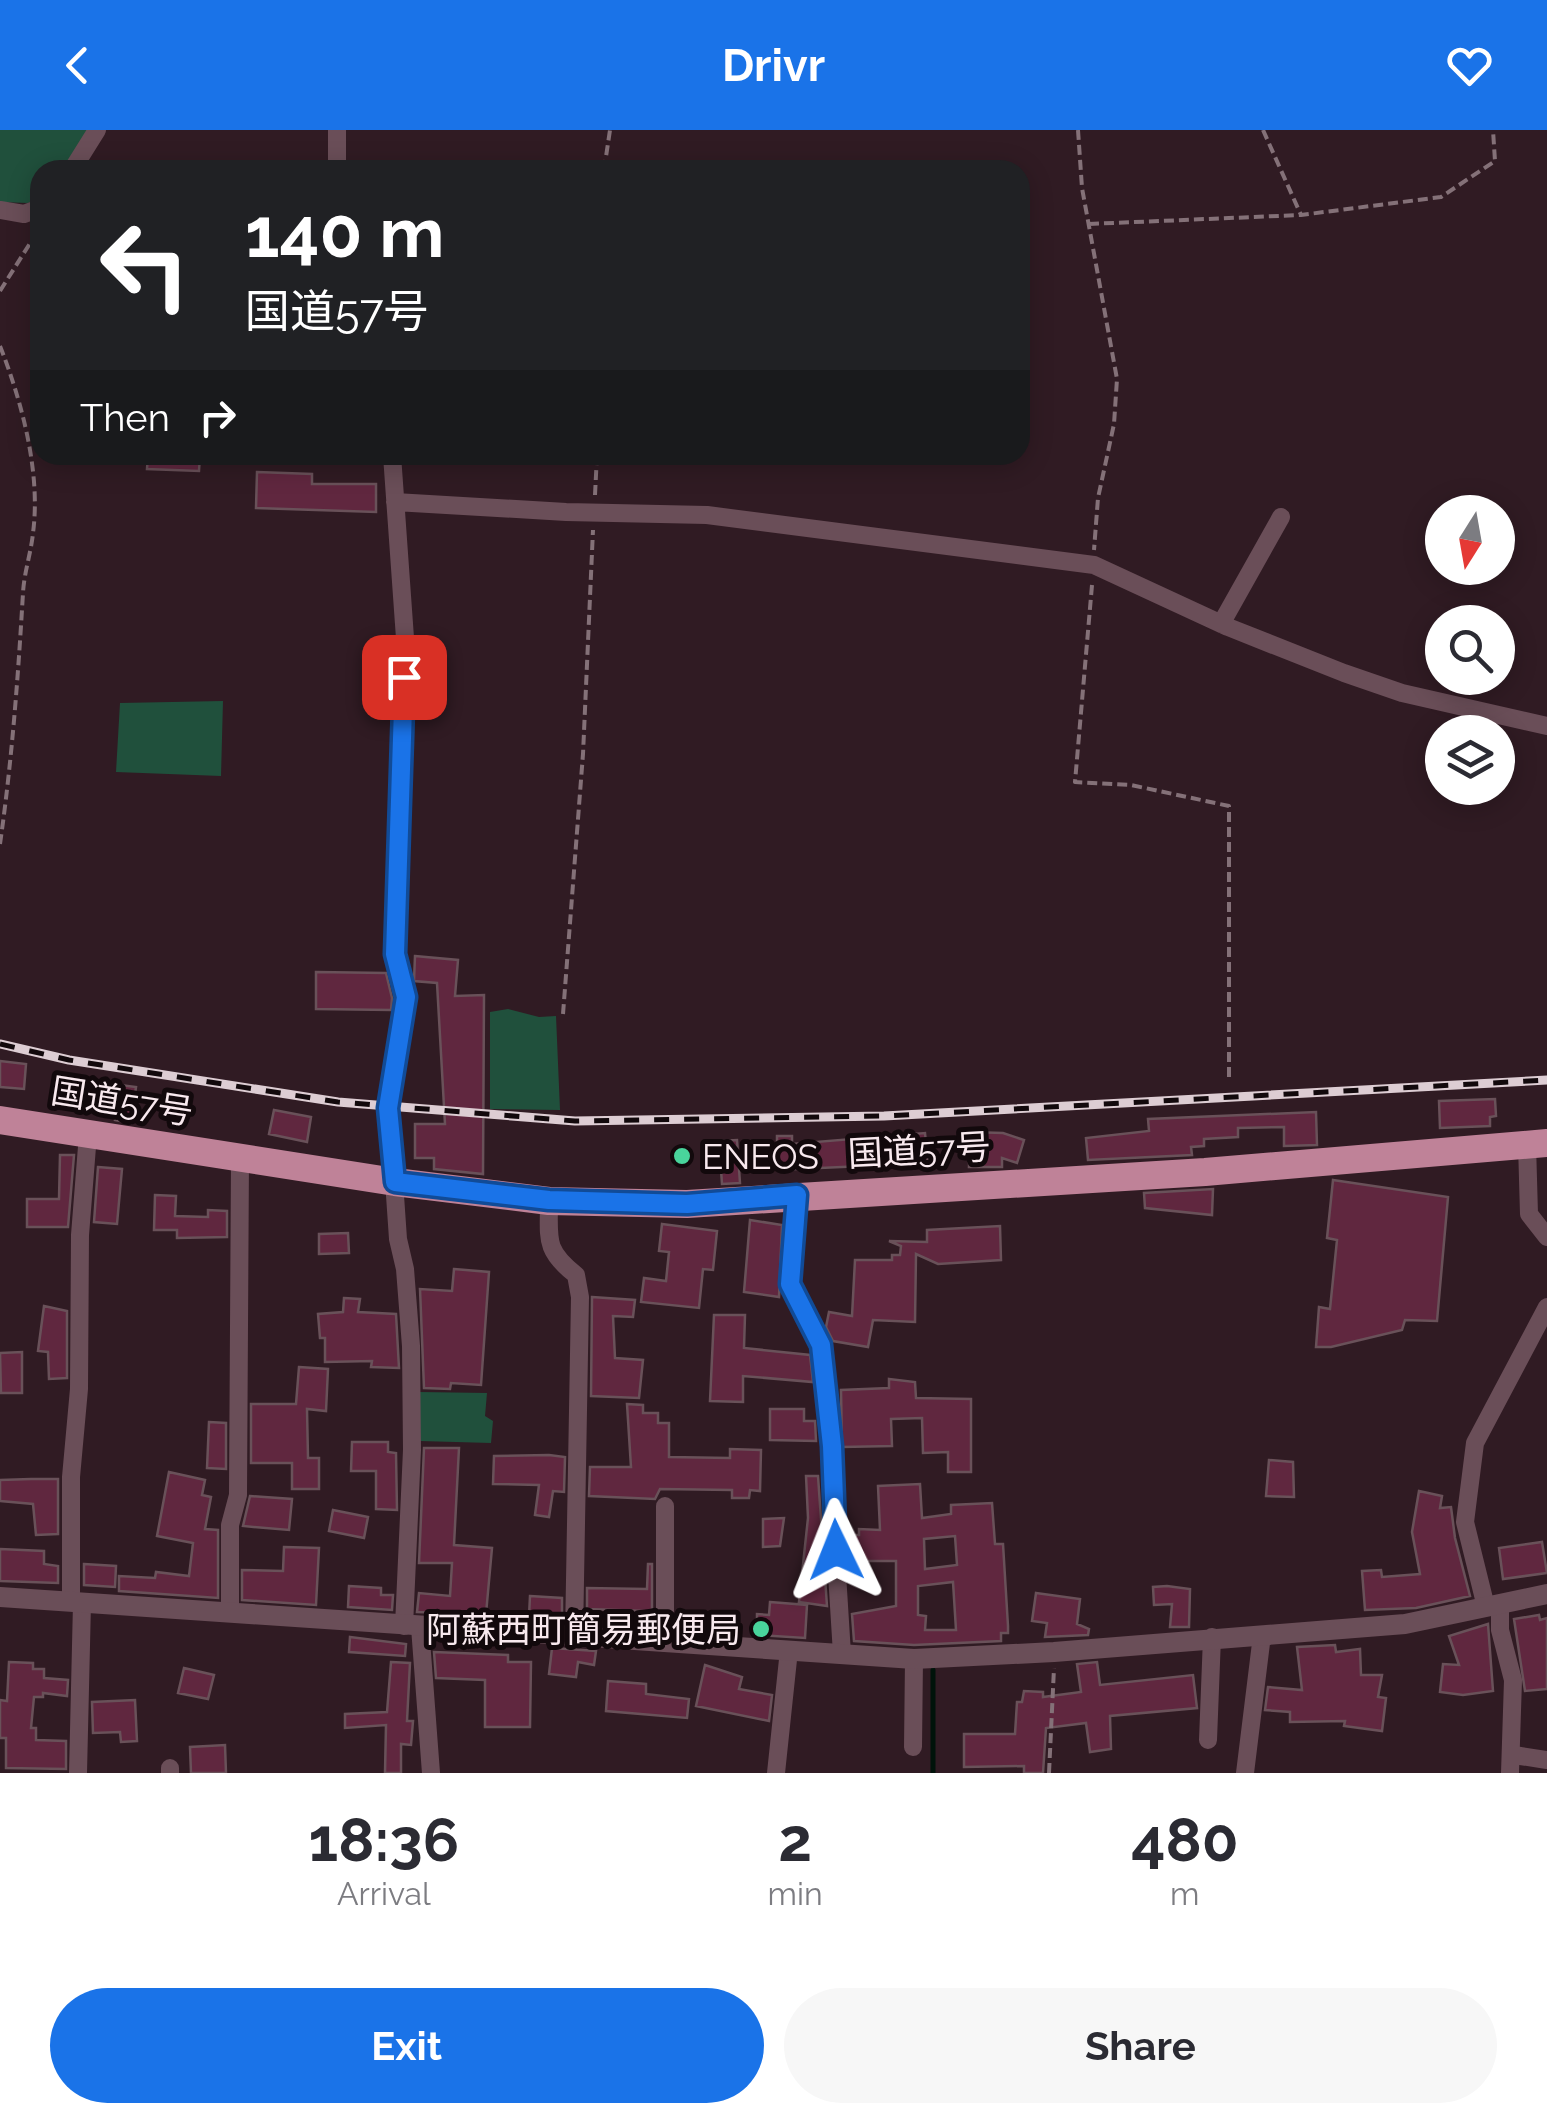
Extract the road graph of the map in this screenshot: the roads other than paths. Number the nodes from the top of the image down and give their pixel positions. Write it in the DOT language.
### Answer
graph roads {
  1 [pos="98,130"];
  2 [pos="337,130"];
  3 [pos="78,160"];
  4 [pos="337,160"];
  5 [pos="0,210"];
  6 [pos="30,212"];
  7 [pos="392,465"];
  8 [pos="394,502"];
  9 [pos="1282,517"];
  10 [pos="1220,624"];
  11 [pos="1547,726"];
  12 [pos="0,1120"];
  13 [pos="88,1134"];
  14 [pos="1537,1143"];
  15 [pos="240,1158"];
  16 [pos="395,1182"];
  17 [pos="797,1195"];
  18 [pos="549,1200"];
  19 [pos="1547,1237"];
  20 [pos="1547,1307"];
  21 [pos="665,1506"];
  22 [pos="1547,1594"];
  23 [pos="0,1597"];
  24 [pos="76,1602"];
  25 [pos="1493,1606"];
  26 [pos="230,1613"];
  27 [pos="412,1626"];
  28 [pos="1262,1634"];
  29 [pos="574,1637"];
  30 [pos="1212,1637"];
  31 [pos="665,1642"];
  32 [pos="789,1650"];
  33 [pos="842,1654"];
  34 [pos="914,1659"];
  35 [pos="1208,1740"];
  36 [pos="913,1747"];
  37 [pos="1547,1760"];
  38 [pos="1512,1764"];
  39 [pos="78,1773"];
  40 [pos="430,1773"];
  41 [pos="776,1773"];
  42 [pos="1244,1773"];
  1 -- 3 [label="street"];
  2 -- 4 [label="street"];
  5 -- 6 [label="street"];
  7 -- 8 [label="street"];
  8 -- 10 [label="street"];
  8 -- 16 [label="street"];
  9 -- 10 [label="street"];
  10 -- 11 [label="street"];
  12 -- 13 [label="highway, 国道57号"];
  13 -- 15 [label="highway, 国道57号"];
  13 -- 24 [label="street"];
  14 -- 17 [label="highway, 国道57号"];
  14 -- 19 [label="street"];
  15 -- 16 [label="highway, 国道57号"];
  15 -- 26 [label="street"];
  16 -- 18 [label="highway, 国道57号"];
  16 -- 27 [label="street"];
  17 -- 18 [label="highway, 国道57号"];
  17 -- 33 [label="street"];
  18 -- 29 [label="street"];
  20 -- 25 [label="street"];
  21 -- 31 [label="street"];
  22 -- 25 [label="street"];
  23 -- 24 [label="street"];
  24 -- 26 [label="street"];
  24 -- 39 [label="street"];
  25 -- 28 [label="street"];
  25 -- 38 [label="street"];
  26 -- 27 [label="street"];
  27 -- 29 [label="street"];
  27 -- 40 [label="street"];
  28 -- 30 [label="street"];
  28 -- 42 [label="street"];
  29 -- 31 [label="street"];
  30 -- 34 [label="street"];
  30 -- 35 [label="street"];
  31 -- 32 [label="street"];
  32 -- 33 [label="street"];
  32 -- 41 [label="street"];
  33 -- 34 [label="street"];
  34 -- 36 [label="street"];
  37 -- 38 [label="street"];
}
